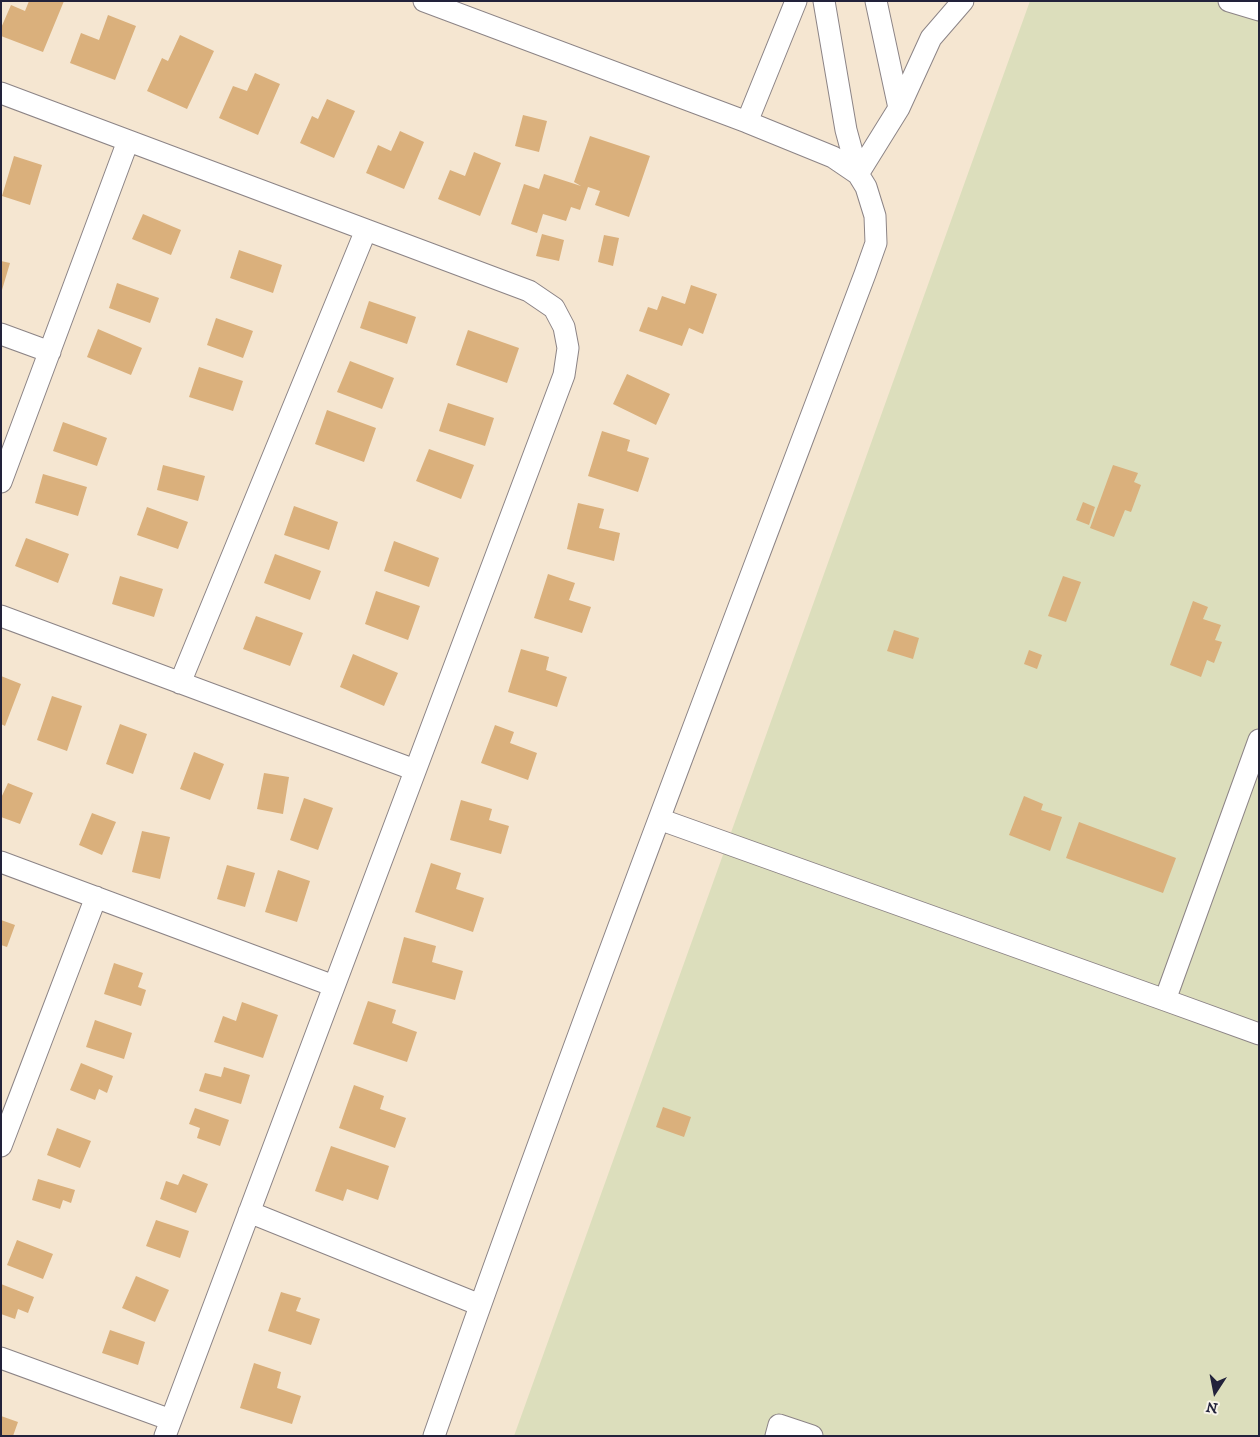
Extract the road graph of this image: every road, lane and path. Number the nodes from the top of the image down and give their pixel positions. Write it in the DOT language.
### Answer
graph roads {
  1 [pos="424,1"];
  2 [pos="822,1"];
  3 [pos="876,1"];
  4 [pos="963,1"];
  5 [pos="1229,1"];
  6 [pos="794,7"];
  7 [pos="1259,10"];
  8 [pos="1,93"];
  9 [pos="900,108"];
  10 [pos="747,122"];
  11 [pos="128,141"];
  12 [pos="858,174"];
  13 [pos="366,230"];
  14 [pos="1,334"];
  15 [pos="50,352"];
  16 [pos="1,482"];
  17 [pos="1,616"];
  18 [pos="180,683"];
  19 [pos="1259,740"];
  20 [pos="415,770"];
  21 [pos="659,819"];
  22 [pos="1,862"];
  23 [pos="96,897"];
  24 [pos="334,986"];
  25 [pos="1166,1000"];
  26 [pos="1259,1034"];
  27 [pos="9,1105"];
  28 [pos="1,1146"];
  29 [pos="249,1212"];
  30 [pos="480,1305"];
  31 [pos="1,1358"];
  32 [pos="168,1428"];
  33 [pos="434,1436"];
  34 [pos="776,1436"];
  35 [pos="812,1436"];
  1 -- 10 [label="street"];
  2 -- 6 [label="street"];
  2 -- 12 [label="street"];
  3 -- 9 [label="street"];
  4 -- 9 [label="street"];
  5 -- 7 [label="street"];
  6 -- 10 [label="street"];
  8 -- 11 [label="street"];
  9 -- 12 [label="street"];
  10 -- 12 [label="street"];
  11 -- 13 [label="street"];
  11 -- 15 [label="street"];
  12 -- 21 [label="street"];
  13 -- 18 [label="street"];
  13 -- 20 [label="street"];
  14 -- 15 [label="street"];
  15 -- 16 [label="street"];
  17 -- 18 [label="street"];
  18 -- 20 [label="street"];
  19 -- 25 [label="street"];
  20 -- 24 [label="street"];
  21 -- 25 [label="street"];
  21 -- 30 [label="street"];
  22 -- 23 [label="street"];
  23 -- 24 [label="street"];
  23 -- 27 [label="street"];
  24 -- 29 [label="street"];
  25 -- 26 [label="street"];
  27 -- 28 [label="street"];
  29 -- 30 [label="street"];
  29 -- 32 [label="street"];
  30 -- 33 [label="street"];
  31 -- 32 [label="street"];
  34 -- 35 [label="street"];
}
